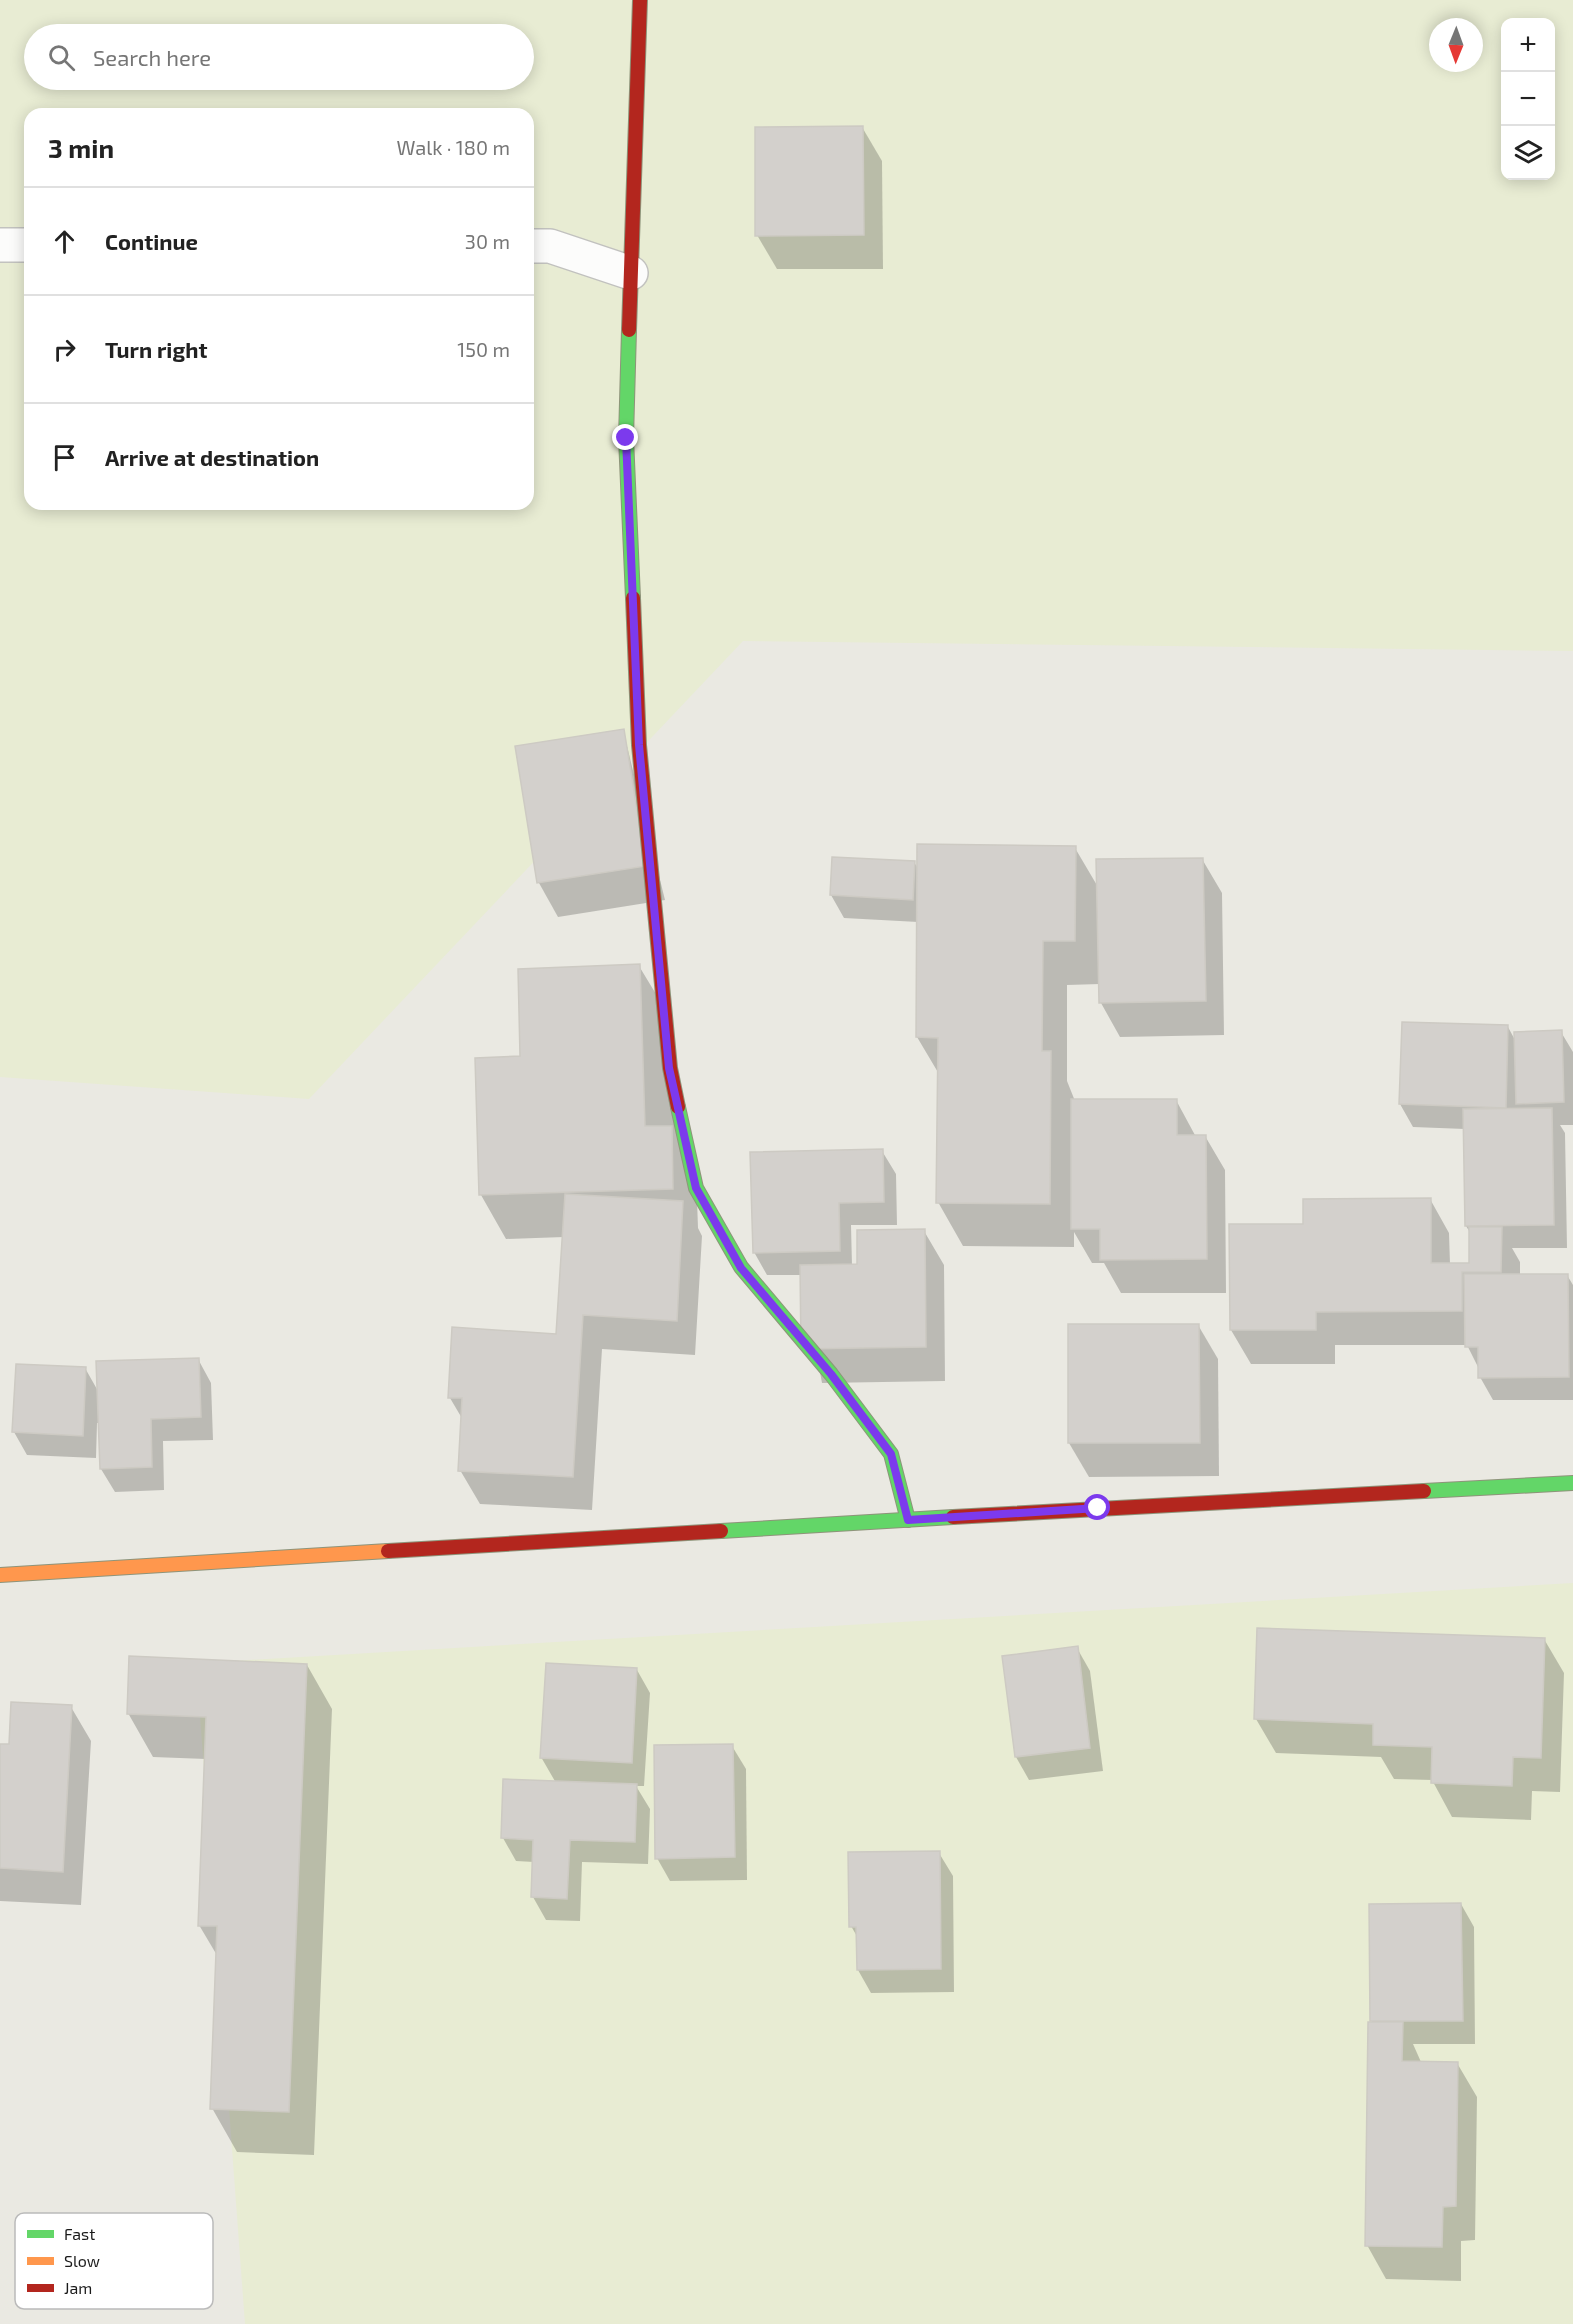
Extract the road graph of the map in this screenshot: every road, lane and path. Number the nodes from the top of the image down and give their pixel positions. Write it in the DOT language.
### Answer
graph roads {
  1 [pos="640,0"];
  2 [pos="0,244"];
  3 [pos="24,245"];
  4 [pos="534,246"];
  5 [pos="631,273"];
  6 [pos="1573,1483"];
  7 [pos="908,1520"];
  8 [pos="0,1575"];
  1 -- 5 [label="street"];
  2 -- 3 [label="street"];
  4 -- 5 [label="street"];
  5 -- 7 [label="street"];
  6 -- 7 [label="street"];
  7 -- 8 [label="street"];
}
